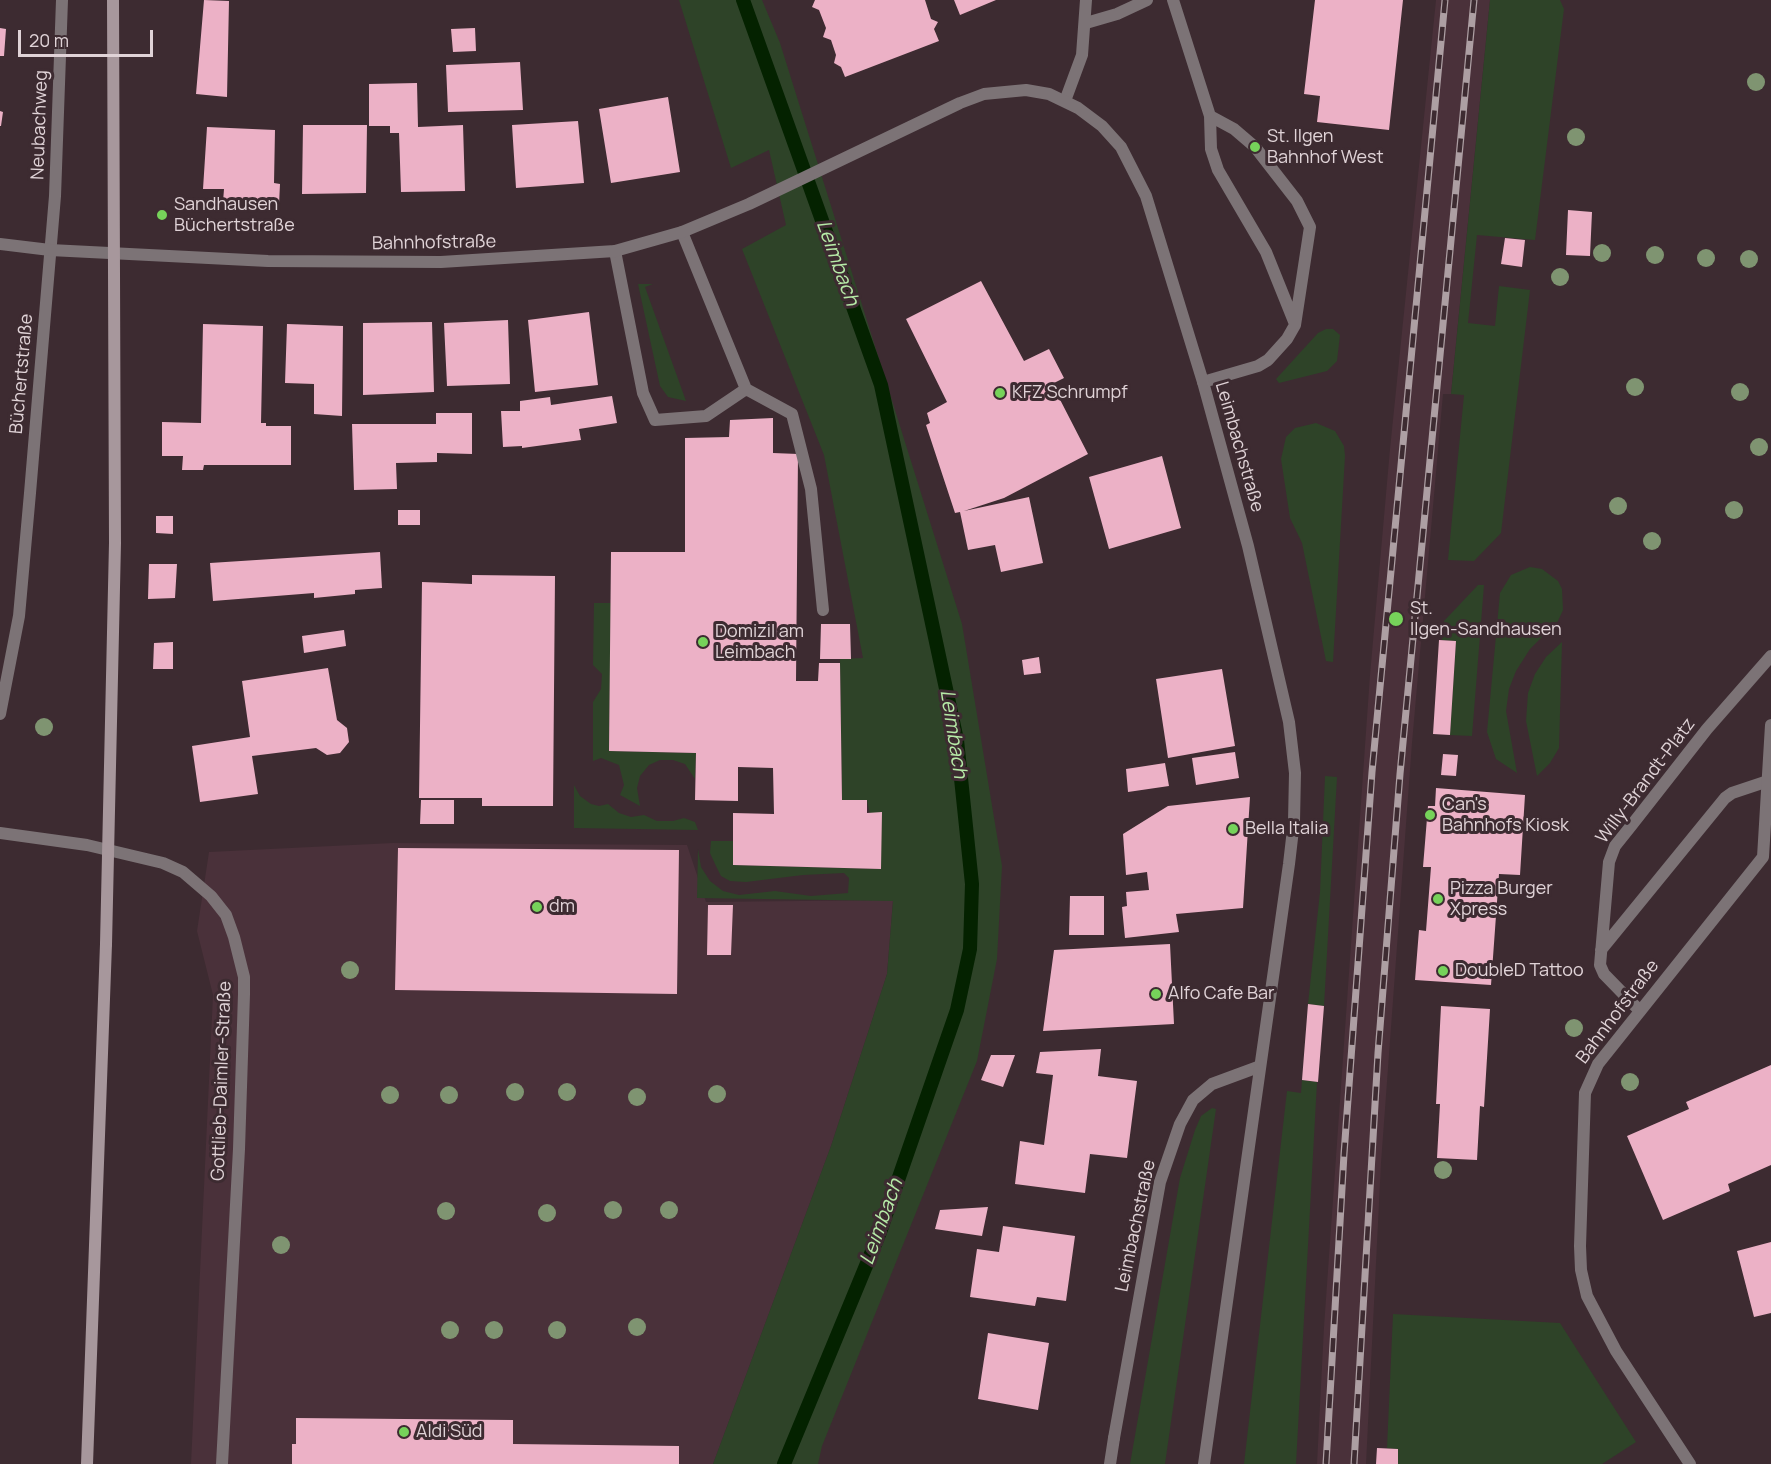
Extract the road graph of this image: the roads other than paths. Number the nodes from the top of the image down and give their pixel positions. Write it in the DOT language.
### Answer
graph roads {
  1 [pos="62,0"];
  2 [pos="113,0"];
  3 [pos="1086,0"];
  4 [pos="1147,0"];
  5 [pos="1173,0"];
  6 [pos="1086,23"];
  7 [pos="1065,101"];
  8 [pos="1210,116"];
  9 [pos="849,156"];
  10 [pos="682,232"];
  11 [pos="0,244"];
  12 [pos="50,250"];
  13 [pos="615,251"];
  14 [pos="1295,325"];
  15 [pos="1203,382"];
  16 [pos="746,389"];
  17 [pos="823,610"];
  18 [pos="1771,656"];
  19 [pos="0,714"];
  20 [pos="1771,725"];
  21 [pos="1768,781"];
  22 [pos="0,833"];
  23 [pos="1601,950"];
  24 [pos="1640,1011"];
  25 [pos="1258,1067"];
  26 [pos="87,1464"];
  27 [pos="222,1464"];
  28 [pos="1110,1464"];
  29 [pos="1204,1464"];
  30 [pos="1690,1464"];
  1 -- 12 [label="street, Neubachweg"];
  2 -- 26 [label="main road, bridge"];
  3 -- 6 [label="street"];
  4 -- 6 [label="street"];
  5 -- 8 [label="street"];
  6 -- 7 [label="street"];
  7 -- 9 [label="street, Leimbachstraße"];
  7 -- 15 [label="street, Leimbachstraße"];
  8 -- 14 [label="street"];
  8 -- 14 [label="street"];
  9 -- 10 [label="street, Bahnhofstraße"];
  10 -- 13 [label="street, Bahnhofstraße"];
  10 -- 16 [label="street"];
  11 -- 12 [label="street, Bahnhofstraße"];
  12 -- 13 [label="street, Bahnhofstraße"];
  12 -- 19 [label="street, Büchertstraße"];
  13 -- 16 [label="street"];
  14 -- 15 [label="street"];
  15 -- 25 [label="street, Leimbachstraße"];
  16 -- 17 [label="street"];
  18 -- 23 [label="street, Willy-Brandt-Platz"];
  20 -- 21 [label="street, Bahnhofstraße"];
  21 -- 23 [label="street"];
  21 -- 24 [label="street, Bahnhofstraße"];
  22 -- 27 [label="street, Gottlieb-Daimler-Straße"];
  23 -- 24 [label="street, Willy-Brandt-Platz"];
  24 -- 30 [label="street, Bahnhofstraße"];
  25 -- 28 [label="street, Leimbachstraße"];
  25 -- 29 [label="street, Leimbachstraße"];
}
